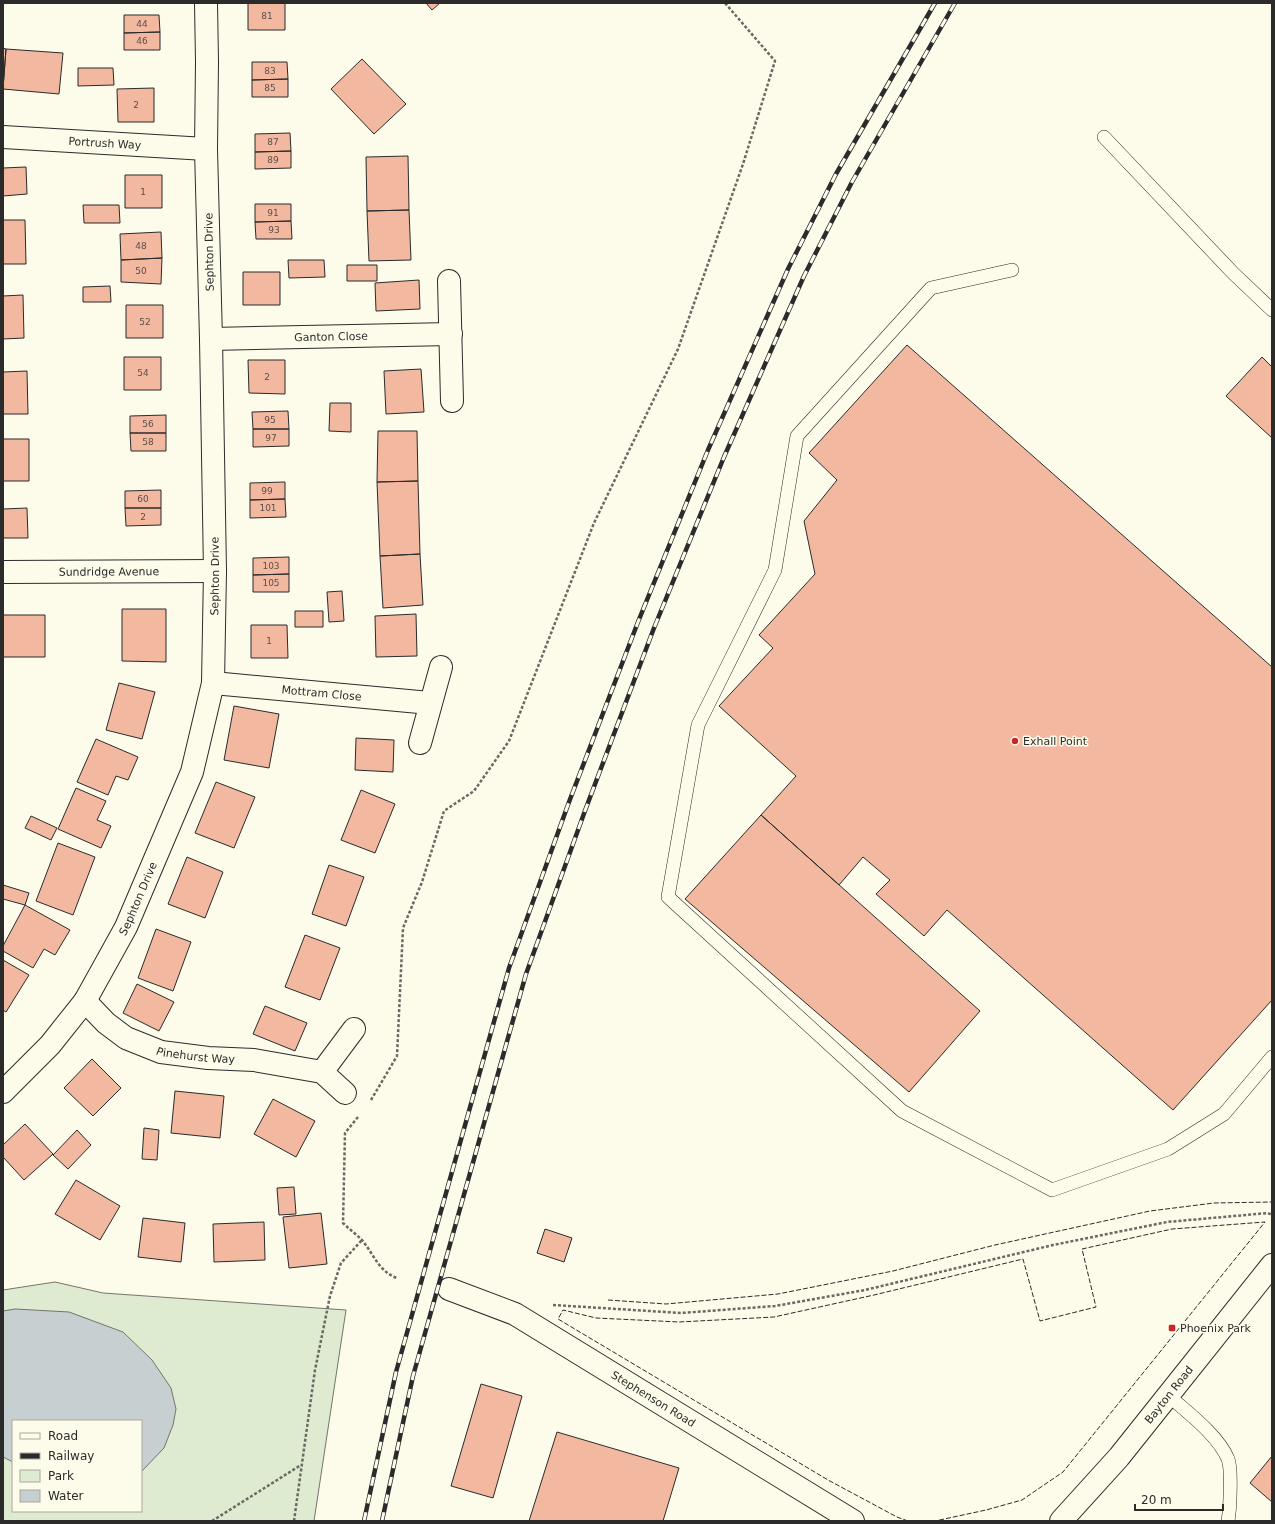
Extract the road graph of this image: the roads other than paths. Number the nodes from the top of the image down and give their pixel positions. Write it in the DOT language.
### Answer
graph roads {
  1 [pos="206,3"];
  2 [pos="3,137"];
  3 [pos="1104,137"];
  4 [pos="206,149"];
  5 [pos="1012,270"];
  6 [pos="449,281"];
  7 [pos="1272,310"];
  8 [pos="450,334"];
  9 [pos="211,339"];
  10 [pos="452,401"];
  11 [pos="214,571"];
  12 [pos="3,572"];
  13 [pos="441,667"];
  14 [pos="213,683"];
  15 [pos="430,703"];
  16 [pos="420,743"];
  17 [pos="85,1001"];
  18 [pos="354,1029"];
  19 [pos="1272,1057"];
  20 [pos="322,1072"];
  21 [pos="3,1092"];
  22 [pos="345,1093"];
  23 [pos="1272,1265"];
  24 [pos="449,1289"];
  25 [pos="1169,1396"];
  26 [pos="853,1521"];
  27 [pos="1061,1521"];
  28 [pos="1228,1521"];
  1 -- 4 [label="street, Sephton Drive"];
  2 -- 4 [label="street, Portrush Way"];
  3 -- 7 [label="lane"];
  4 -- 9 [label="street, Sephton Drive"];
  5 -- 19 [label="lane"];
  6 -- 8 [label="street"];
  8 -- 9 [label="street, Ganton Close"];
  8 -- 10 [label="street"];
  9 -- 11 [label="street, Sephton Drive"];
  11 -- 12 [label="street, Sundridge Avenue"];
  11 -- 14 [label="street, Sephton Drive"];
  13 -- 15 [label="street"];
  14 -- 15 [label="street, Mottram Close"];
  14 -- 17 [label="street, Sephton Drive"];
  15 -- 16 [label="street"];
  17 -- 20 [label="street, Pinehurst Way"];
  17 -- 21 [label="street, Sephton Drive"];
  18 -- 20 [label="street"];
  20 -- 22 [label="street"];
  23 -- 25 [label="street, Bayton Road"];
  24 -- 26 [label="street, Stephenson Road"];
  25 -- 27 [label="street, Bayton Road"];
  25 -- 28 [label="lane"];
}
